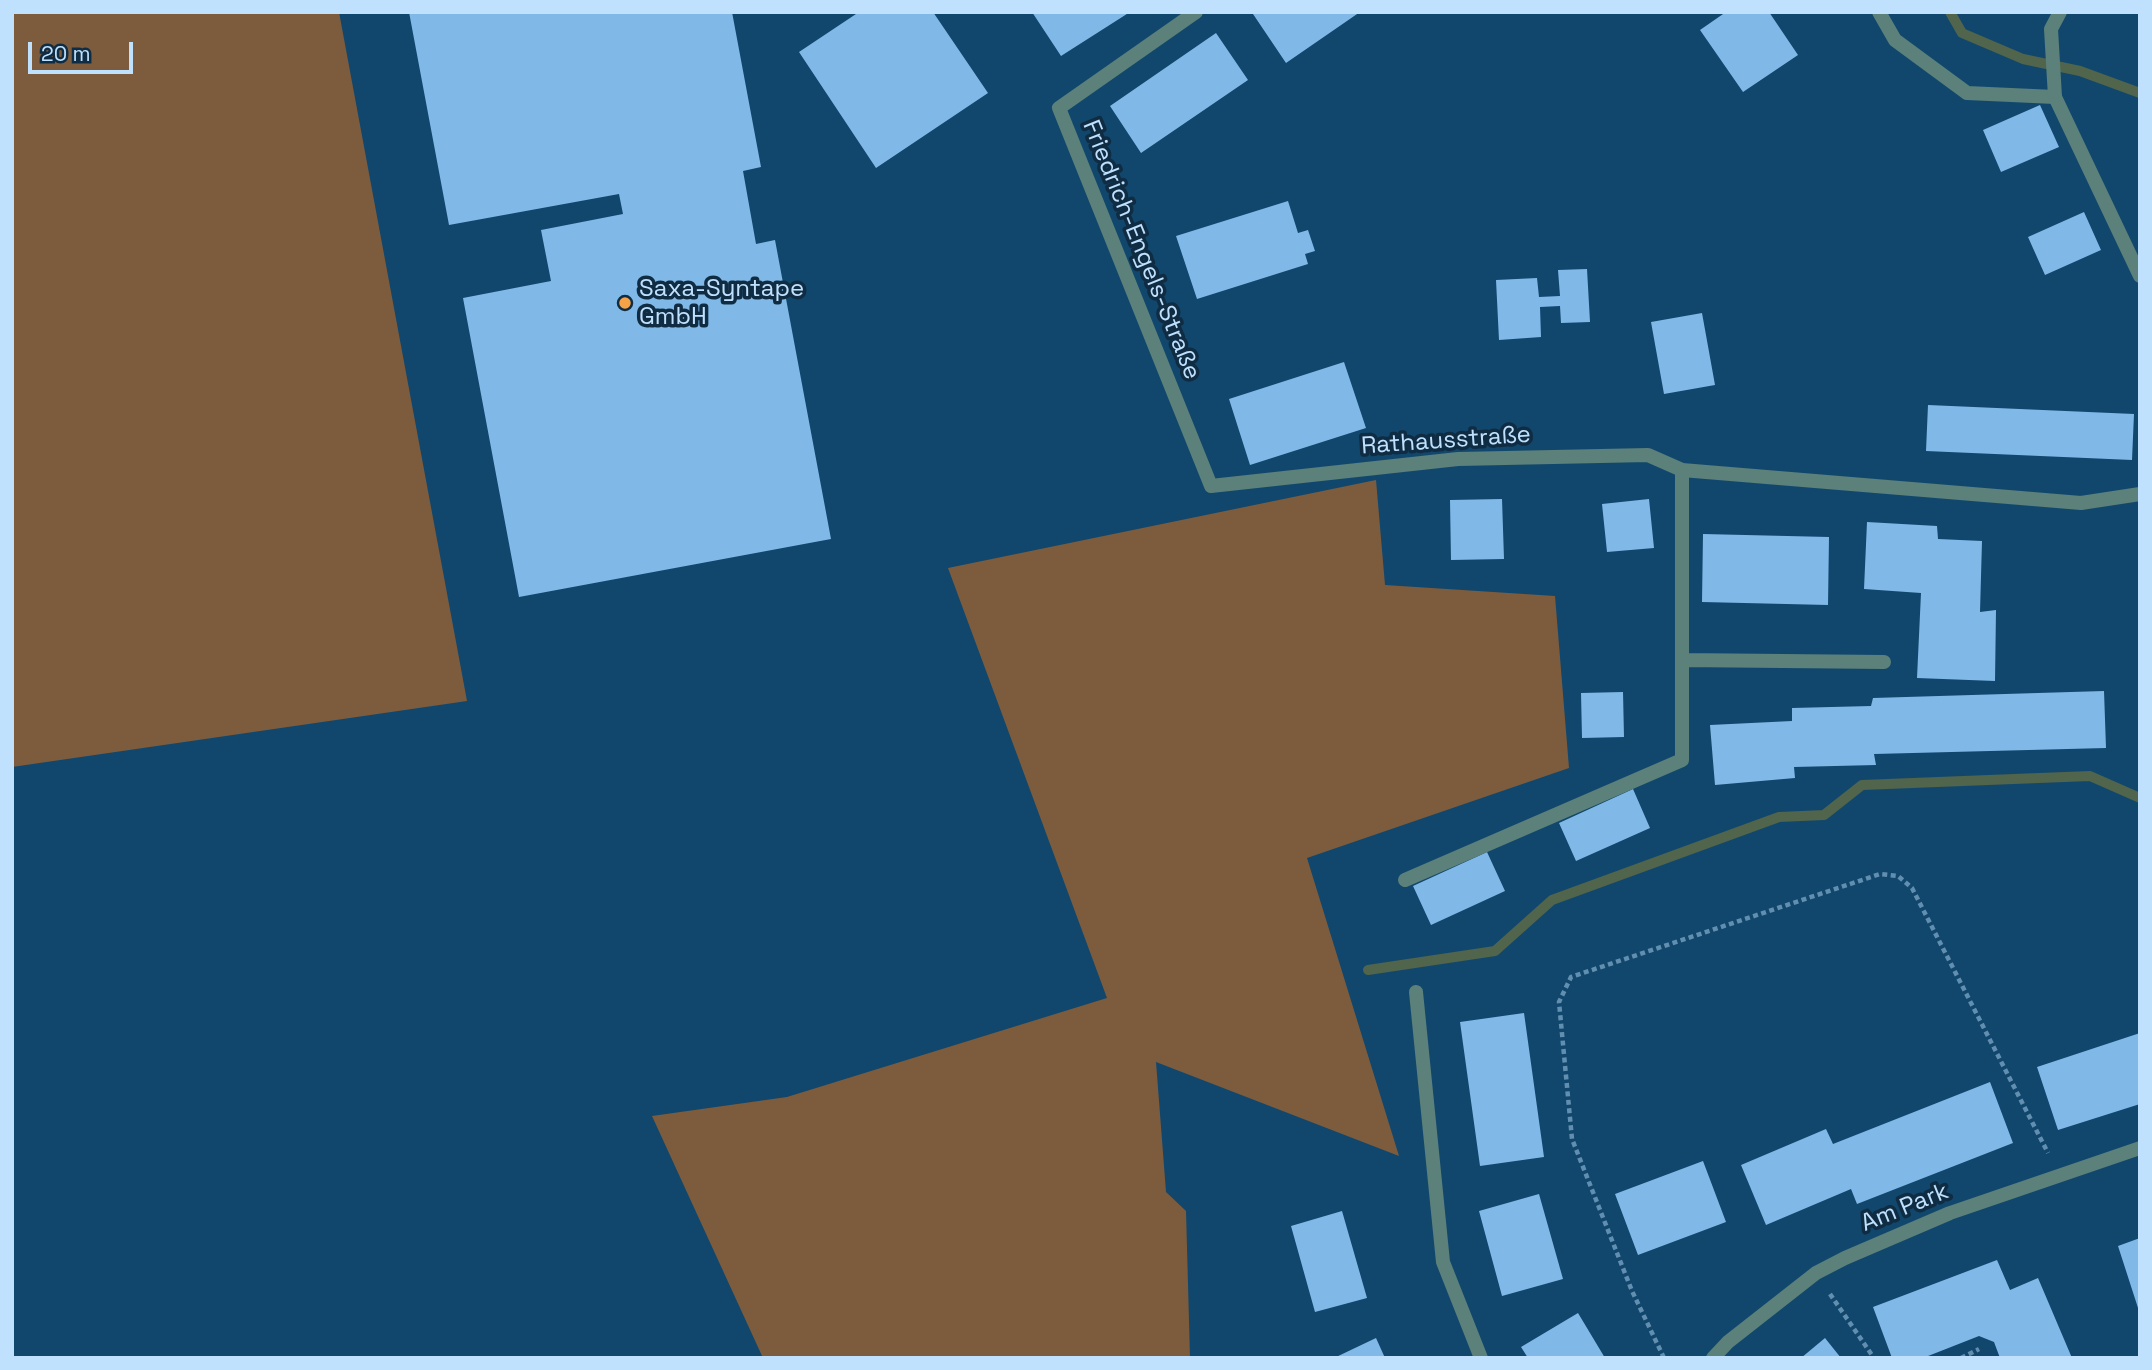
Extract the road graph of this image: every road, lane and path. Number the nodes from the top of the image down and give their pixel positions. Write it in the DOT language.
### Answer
graph roads {
  1 [pos="1196,12"];
  2 [pos="1880,12"];
  3 [pos="2060,12"];
  4 [pos="2055,91"];
  5 [pos="2140,276"];
  6 [pos="1682,470"];
  7 [pos="1211,486"];
  8 [pos="2140,494"];
  9 [pos="1682,660"];
  10 [pos="1884,662"];
  11 [pos="1405,880"];
  12 [pos="1416,992"];
  13 [pos="2140,1148"];
  14 [pos="2059,1176"];
  15 [pos="1816,1273"];
  16 [pos="1979,1349"];
  17 [pos="1481,1358"];
  18 [pos="1664,1358"];
  19 [pos="1713,1358"];
  20 [pos="1874,1358"];
  21 [pos="1961,1358"];
  1 -- 7 [label="street, Friedrich-Engels-Straße"];
  2 -- 4 [label="street"];
  3 -- 4 [label="street"];
  4 -- 5 [label="street"];
  6 -- 7 [label="street, Rathausstraße"];
  6 -- 8 [label="street, Rathausstraße"];
  6 -- 9 [label="street"];
  9 -- 10 [label="street"];
  9 -- 11 [label="street"];
  12 -- 17 [label="street"];
  13 -- 14 [label="street, Am Park"];
  14 -- 15 [label="street, Am Park"];
  14 -- 18 [label="path"];
  15 -- 19 [label="street, Am Park"];
  15 -- 20 [label="path"];
  16 -- 21 [label="path"];
}
